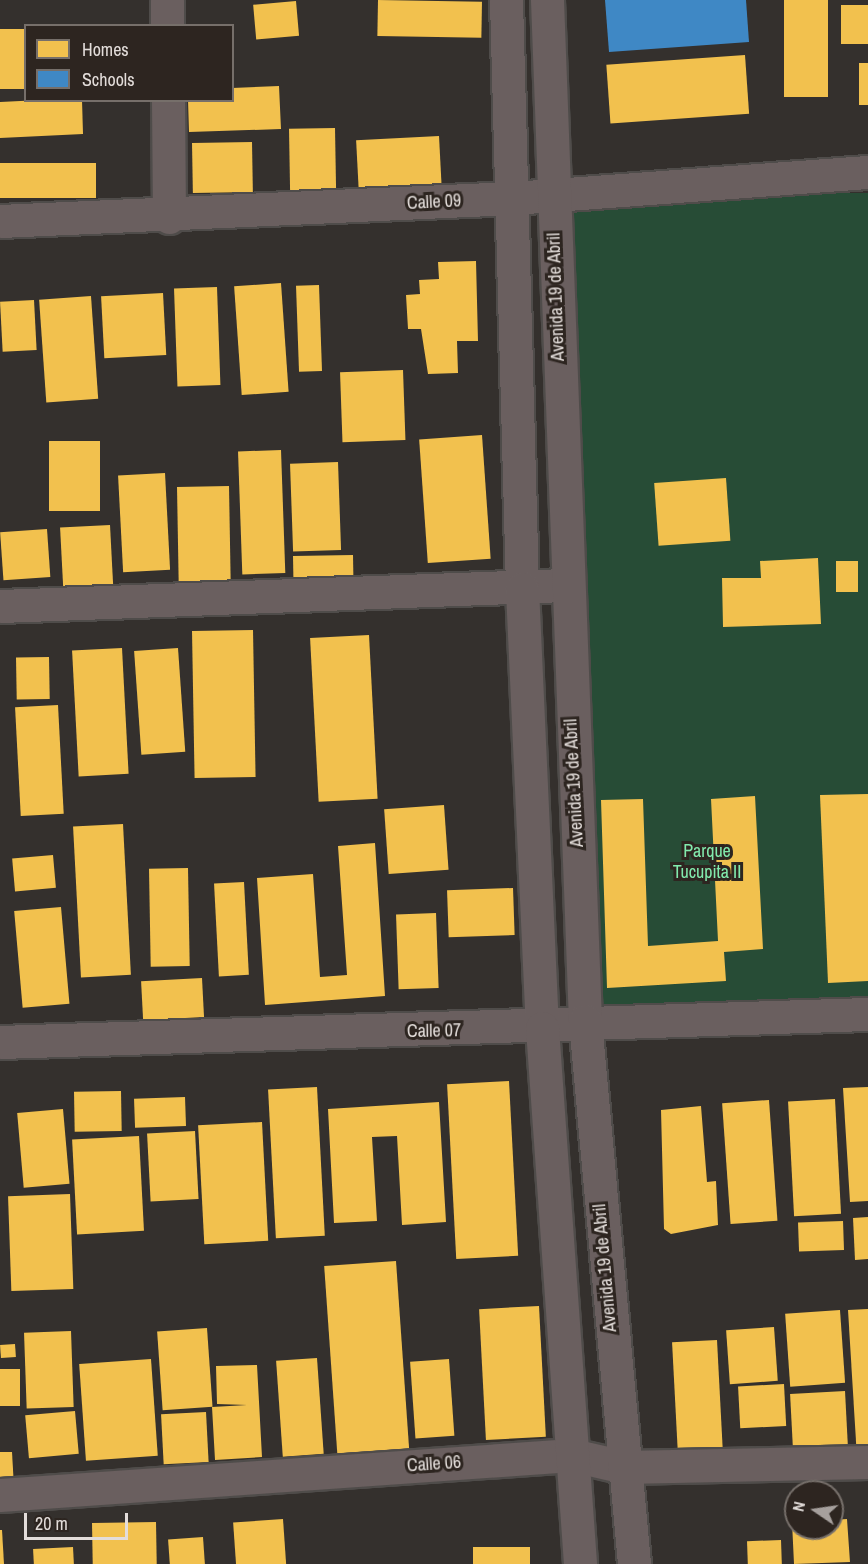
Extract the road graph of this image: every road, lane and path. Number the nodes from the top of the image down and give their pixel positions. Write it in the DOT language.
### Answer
graph roads {
  1 [pos="167,0"];
  2 [pos="506,0"];
  3 [pos="547,0"];
  4 [pos="167,24"];
  5 [pos="168,102"];
  6 [pos="868,172"];
  7 [pos="552,192"];
  8 [pos="513,198"];
  9 [pos="169,217"];
  10 [pos="0,221"];
  11 [pos="565,585"];
  12 [pos="522,590"];
  13 [pos="0,606"];
  14 [pos="868,1014"];
  15 [pos="585,1021"];
  16 [pos="542,1028"];
  17 [pos="0,1042"];
  18 [pos="572,1455"];
  19 [pos="868,1462"];
  20 [pos="624,1467"];
  21 [pos="0,1495"];
  22 [pos="580,1564"];
  23 [pos="634,1564"];
  1 -- 4 [label="street"];
  2 -- 8 [label="street"];
  3 -- 7 [label="street, Avenida 19 de Abril"];
  5 -- 9 [label="street"];
  6 -- 7 [label="street, Calle 09"];
  7 -- 8 [label="street, Calle 09"];
  7 -- 11 [label="street, Avenida 19 de Abril"];
  8 -- 9 [label="street, Calle 09"];
  8 -- 12 [label="street"];
  9 -- 10 [label="street, Calle 09"];
  11 -- 12 [label="street"];
  11 -- 15 [label="street, Avenida 19 de Abril"];
  12 -- 13 [label="street"];
  12 -- 16 [label="street"];
  14 -- 15 [label="street, Calle 07"];
  15 -- 16 [label="street, Calle 07"];
  15 -- 20 [label="street, Avenida 19 de Abril"];
  16 -- 17 [label="street, Calle 07"];
  16 -- 18 [label="street"];
  18 -- 20 [label="street, Calle 06"];
  18 -- 21 [label="street, Calle 06"];
  18 -- 22 [label="street"];
  19 -- 20 [label="street, Calle 06"];
  20 -- 23 [label="street, Avenida 19 de Abril"];
}
